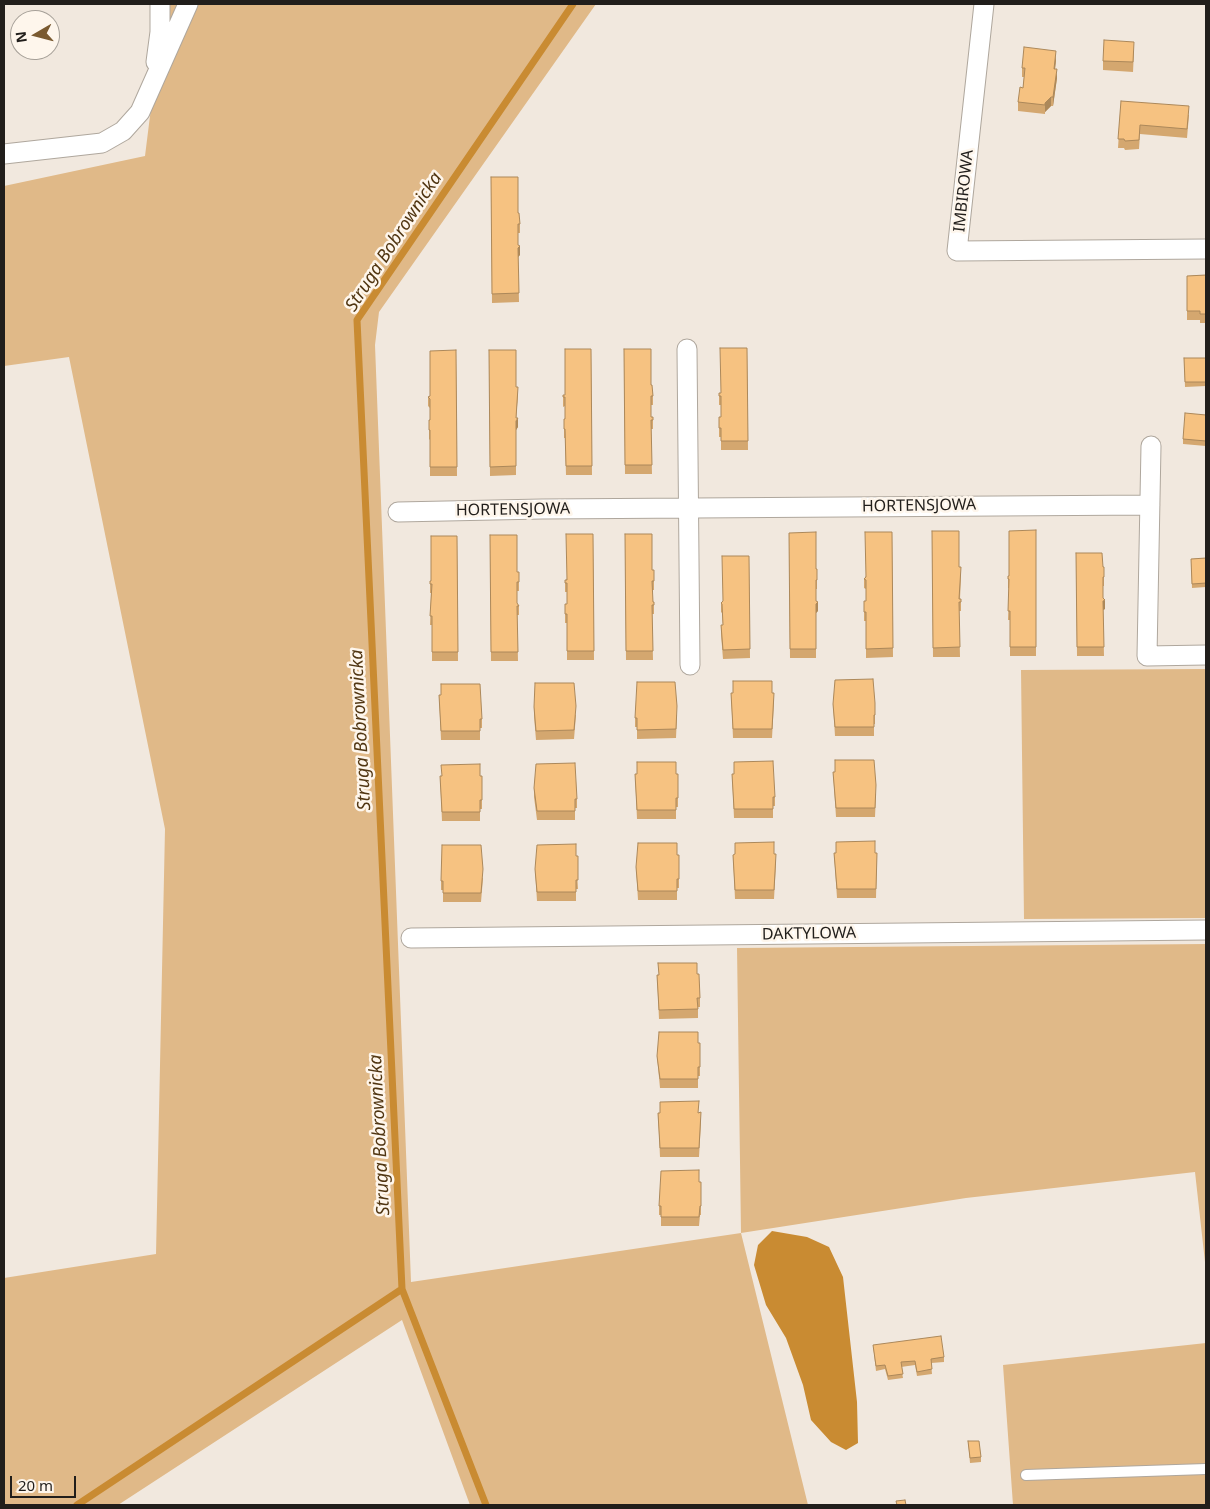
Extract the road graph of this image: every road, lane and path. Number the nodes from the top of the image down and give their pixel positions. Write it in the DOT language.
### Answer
graph roads {
  1 [pos="160,4"];
  2 [pos="188,4"];
  3 [pos="984,4"];
  4 [pos="152,88"];
  5 [pos="4,154"];
  6 [pos="1206,248"];
  7 [pos="687,349"];
  8 [pos="1151,446"];
  9 [pos="1150,504"];
  10 [pos="688,508"];
  11 [pos="398,512"];
  12 [pos="1206,655"];
  13 [pos="690,665"];
  14 [pos="1206,930"];
  15 [pos="411,938"];
  16 [pos="1206,1469"];
  17 [pos="1026,1475"];
  1 -- 4 [label="street"];
  2 -- 4 [label="street"];
  3 -- 6 [label="street, IMBIROWA"];
  4 -- 5 [label="street"];
  7 -- 10 [label="street"];
  8 -- 9 [label="street"];
  9 -- 10 [label="street, HORTENSJOWA"];
  9 -- 12 [label="street"];
  10 -- 11 [label="street, HORTENSJOWA"];
  10 -- 13 [label="street"];
  14 -- 15 [label="street, DAKTYLOWA"];
  16 -- 17 [label="lane"];
}
